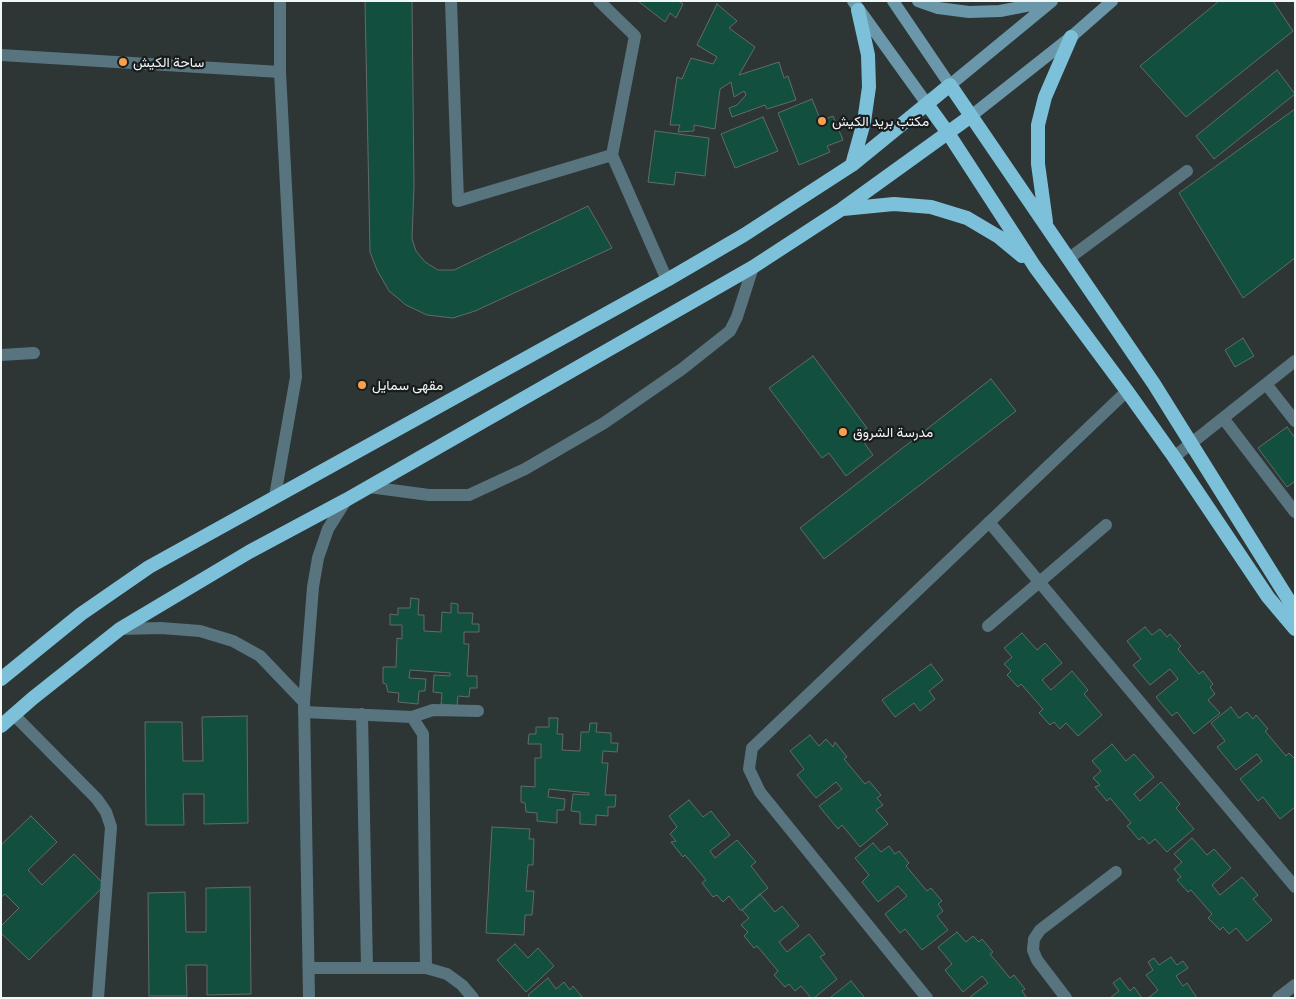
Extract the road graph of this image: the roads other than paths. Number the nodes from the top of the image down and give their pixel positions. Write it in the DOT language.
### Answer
graph roads {
  1 [pos="280,1"];
  2 [pos="451,1"];
  3 [pos="599,1"];
  4 [pos="893,1"];
  5 [pos="918,1"];
  6 [pos="1042,1"];
  7 [pos="1052,1"];
  8 [pos="1112,1"];
  9 [pos="856,5"];
  10 [pos="1071,37"];
  11 [pos="1,55"];
  12 [pos="280,72"];
  13 [pos="950,85"];
  14 [pos="926,104"];
  15 [pos="971,116"];
  16 [pos="948,133"];
  17 [pos="612,156"];
  18 [pos="852,165"];
  19 [pos="1187,171"];
  20 [pos="842,210"];
  21 [pos="1046,228"];
  22 [pos="1068,259"];
  23 [pos="753,267"];
  24 [pos="1035,267"];
  25 [pos="667,280"];
  26 [pos="34,353"];
  27 [pos="1,355"];
  28 [pos="1295,361"];
  29 [pos="1266,384"];
  30 [pos="1127,390"];
  31 [pos="1223,418"];
  32 [pos="1295,421"];
  33 [pos="1192,444"];
  34 [pos="1174,457"];
  35 [pos="368,487"];
  36 [pos="275,496"];
  37 [pos="346,500"];
  38 [pos="1295,512"];
  39 [pos="989,522"];
  40 [pos="1106,524"];
  41 [pos="1039,581"];
  42 [pos="1295,610"];
  43 [pos="988,626"];
  44 [pos="120,629"];
  45 [pos="1295,630"];
  46 [pos="1,679"];
  47 [pos="304,707"];
  48 [pos="478,711"];
  49 [pos="362,714"];
  50 [pos="14,715"];
  51 [pos="412,717"];
  52 [pos="1,726"];
  53 [pos="1116,872"];
  54 [pos="1295,887"];
  55 [pos="309,968"];
  56 [pos="367,968"];
  57 [pos="426,968"];
  58 [pos="1294,988"];
  59 [pos="98,998"];
  60 [pos="309,998"];
  61 [pos="473,998"];
  62 [pos="927,998"];
  63 [pos="1066,998"];
  64 [pos="1278,998"];
  1 -- 12 [label="street"];
  2 -- 17 [label="street"];
  3 -- 17 [label="street"];
  4 -- 13 [label="main road"];
  5 -- 6 [label="main road"];
  7 -- 13 [label="main road"];
  8 -- 10 [label="main road"];
  9 -- 14 [label="main road"];
  9 -- 18 [label="highway"];
  10 -- 15 [label="main road"];
  10 -- 21 [label="highway"];
  11 -- 12 [label="street"];
  12 -- 36 [label="street"];
  13 -- 14 [label="highway"];
  13 -- 15 [label="highway"];
  14 -- 16 [label="highway"];
  14 -- 18 [label="highway"];
  15 -- 16 [label="highway"];
  15 -- 21 [label="highway"];
  16 -- 20 [label="highway"];
  16 -- 24 [label="highway"];
  17 -- 25 [label="street"];
  18 -- 25 [label="highway"];
  19 -- 22 [label="street"];
  20 -- 23 [label="highway"];
  20 -- 24 [label="highway"];
  21 -- 22 [label="highway"];
  22 -- 33 [label="highway"];
  23 -- 35 [label="highway"];
  23 -- 35 [label="street"];
  24 -- 30 [label="highway"];
  25 -- 36 [label="highway"];
  26 -- 27 [label="street"];
  28 -- 29 [label="street"];
  29 -- 31 [label="street"];
  29 -- 32 [label="street"];
  30 -- 34 [label="highway"];
  30 -- 39 [label="street"];
  31 -- 33 [label="street"];
  31 -- 38 [label="street"];
  33 -- 34 [label="street"];
  33 -- 42 [label="highway"];
  34 -- 45 [label="highway"];
  35 -- 37 [label="highway"];
  36 -- 46 [label="highway"];
  37 -- 44 [label="highway"];
  37 -- 47 [label="street"];
  39 -- 41 [label="street"];
  39 -- 62 [label="street"];
  40 -- 41 [label="street"];
  41 -- 43 [label="street"];
  41 -- 54 [label="street"];
  44 -- 47 [label="street"];
  44 -- 50 [label="highway"];
  47 -- 49 [label="street"];
  47 -- 55 [label="street"];
  48 -- 51 [label="street"];
  49 -- 51 [label="street"];
  49 -- 56 [label="street"];
  50 -- 52 [label="highway"];
  50 -- 59 [label="street"];
  51 -- 57 [label="street"];
  53 -- 63 [label="street"];
  55 -- 56 [label="street"];
  55 -- 60 [label="street"];
  56 -- 57 [label="street"];
  57 -- 61 [label="street"];
  58 -- 64 [label="street"];
}
